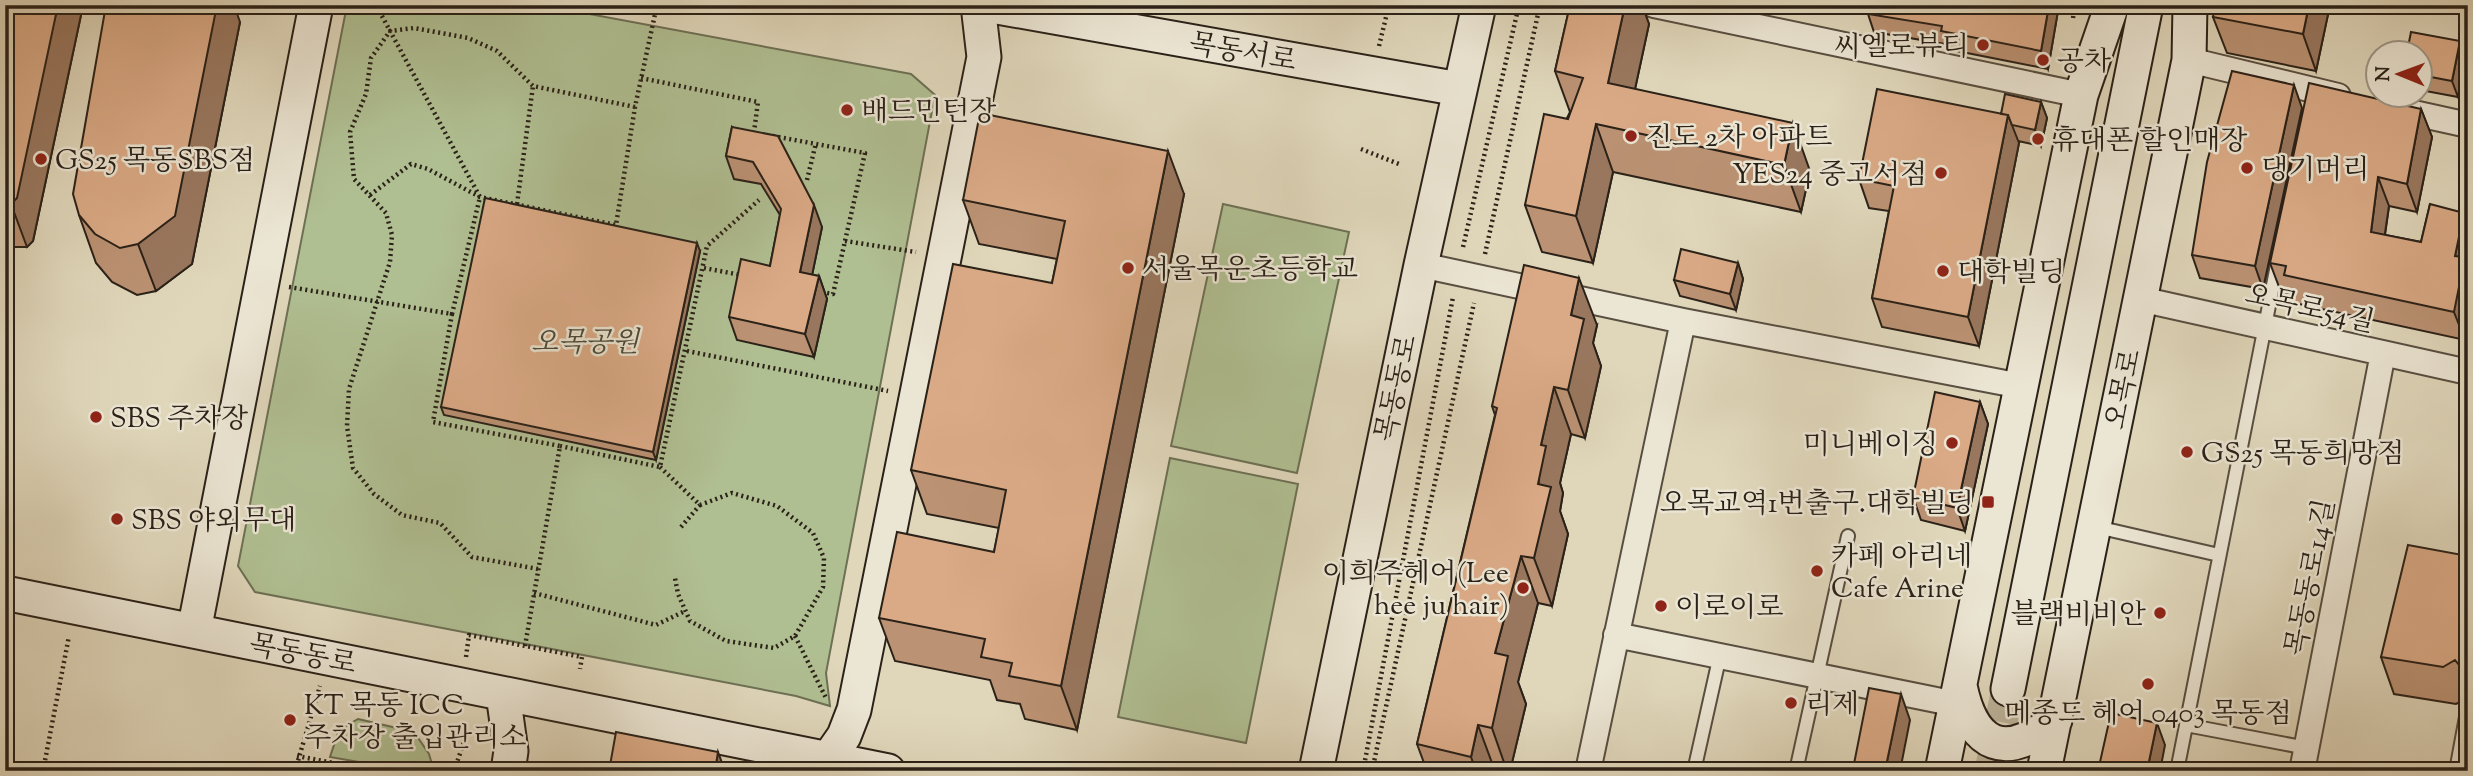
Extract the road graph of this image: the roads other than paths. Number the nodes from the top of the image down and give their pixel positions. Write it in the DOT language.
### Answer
graph roads {
  1 [pos="316,5"];
  2 [pos="978,5"];
  3 [pos="986,5"];
  4 [pos="1479,5"];
  5 [pos="1654,5"];
  6 [pos="2112,5"];
  7 [pos="2146,5"];
  8 [pos="2190,5"];
  9 [pos="2189,60"];
  10 [pos="1459,89"];
  11 [pos="2081,95"];
  12 [pos="2468,125"];
  13 [pos="2281,248"];
  14 [pos="1420,265"];
  15 [pos="2140,299"];
  16 [pos="1683,321"];
  17 [pos="2264,327"];
  18 [pos="2383,353"];
  19 [pos="2468,372"];
  20 [pos="2021,386"];
  21 [pos="2094,526"];
  22 [pos="1847,536"];
  23 [pos="2219,555"];
  24 [pos="5,593"];
  25 [pos="194,631"];
  26 [pos="1616,635"];
  27 [pos="1720,655"];
  28 [pos="1817,674"];
  29 [pos="2008,689"];
  30 [pos="503,694"];
  31 [pos="1958,694"];
  32 [pos="2468,706"];
  33 [pos="2055,720"];
  34 [pos="2186,725"];
  35 [pos="828,759"];
  36 [pos="2305,759"];
  37 [pos="509,771"];
  38 [pos="888,771"];
  39 [pos="1316,771"];
  40 [pos="1588,771"];
  41 [pos="1694,771"];
  42 [pos="1796,771"];
  43 [pos="1942,771"];
  44 [pos="2044,771"];
  45 [pos="2176,771"];
  46 [pos="2456,771"];
  1 -- 25 [label="main road"];
  2 -- 35 [label="main road"];
  3 -- 10 [label="main road, 목동서로"];
  4 -- 10 [label="main road, 목동동로"];
  5 -- 11 [label="street"];
  6 -- 11 [label="main road"];
  7 -- 29 [label="main road, 오목로"];
  8 -- 9 [label="main road, 오목로"];
  9 -- 12 [label="street"];
  9 -- 15 [label="main road, 오목로"];
  10 -- 14 [label="main road, 목동동로"];
  11 -- 20 [label="main road"];
  13 -- 17 [label="lane"];
  14 -- 16 [label="street"];
  14 -- 39 [label="main road, 목동동로"];
  15 -- 17 [label="street, 오목로54길"];
  15 -- 21 [label="main road, 오목로"];
  16 -- 20 [label="street"];
  16 -- 26 [label="street"];
  17 -- 18 [label="street, 오목로54길"];
  17 -- 23 [label="lane"];
  18 -- 19 [label="street, 오목로54길"];
  18 -- 36 [label="street, 목동동로14길"];
  20 -- 31 [label="main road"];
  21 -- 23 [label="lane"];
  21 -- 33 [label="main road, 오목로"];
  22 -- 28 [label="lane"];
  23 -- 34 [label="lane"];
  24 -- 25 [label="main road, 목동동로"];
  25 -- 30 [label="main road, 목동동로"];
  26 -- 27 [label="street"];
  26 -- 40 [label="street"];
  27 -- 28 [label="street"];
  27 -- 41 [label="lane"];
  28 -- 31 [label="street"];
  28 -- 42 [label="lane"];
  30 -- 35 [label="main road, 목동동로"];
  30 -- 37 [label="main road"];
  31 -- 33 [label="main road"];
  31 -- 43 [label="main road"];
  32 -- 46 [label="lane"];
  33 -- 44 [label="main road, 오목로"];
  34 -- 36 [label="lane"];
  34 -- 45 [label="lane"];
  35 -- 38 [label="main road, 목동동로"];
}
